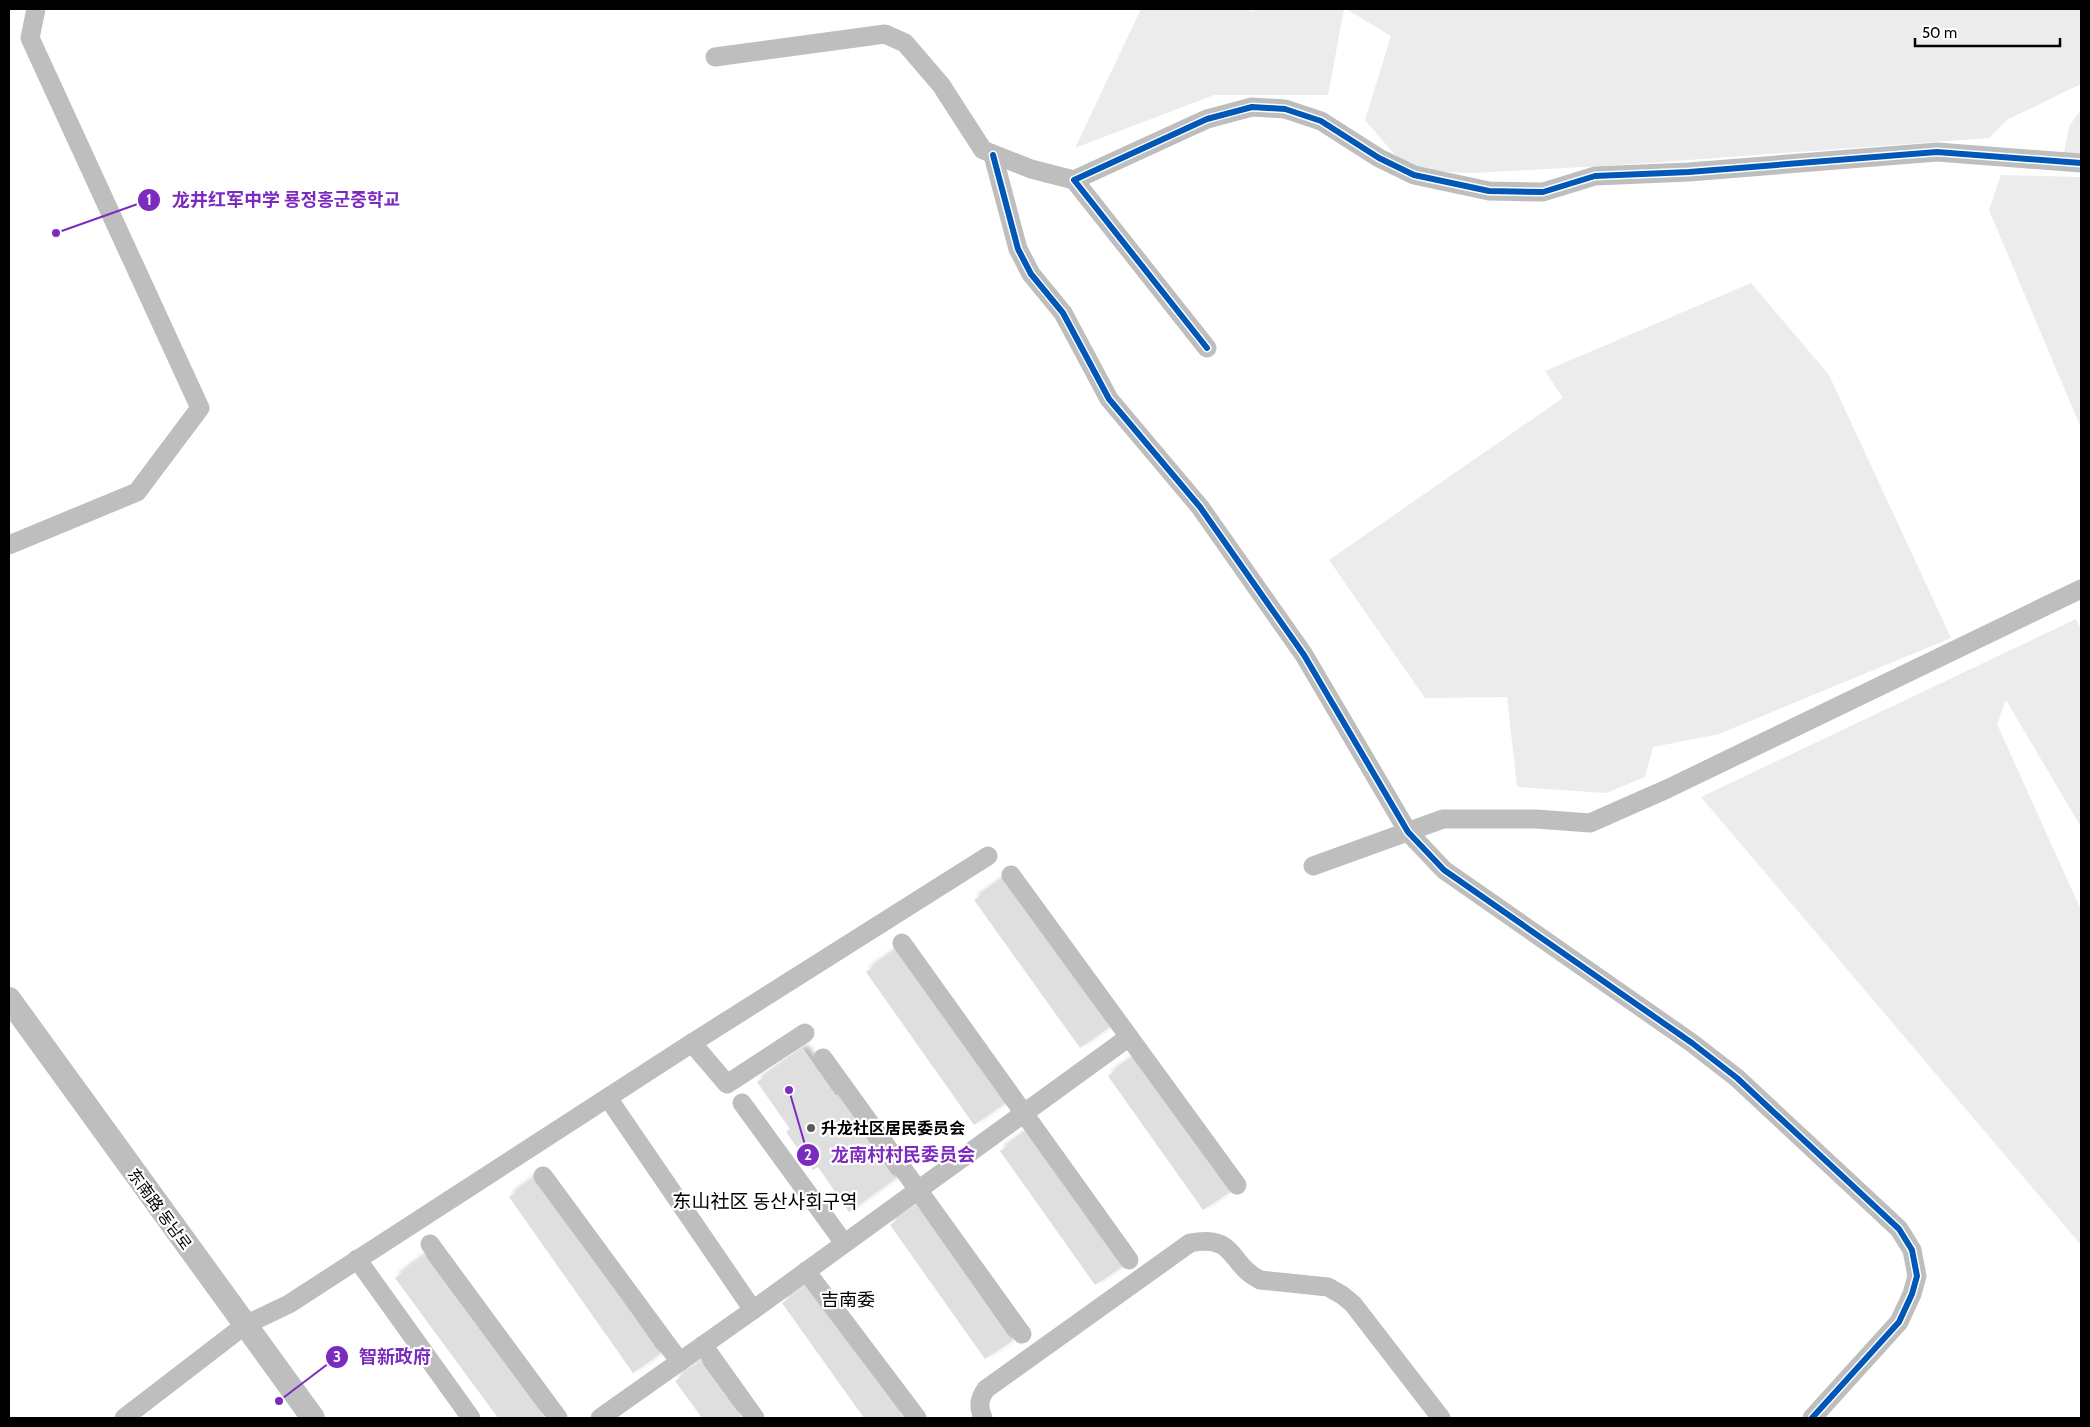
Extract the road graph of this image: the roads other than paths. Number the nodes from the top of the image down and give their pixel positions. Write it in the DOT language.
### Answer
graph roads {
  1 [pos="36,9"];
  2 [pos="715,57"];
  3 [pos="993,155"];
  4 [pos="2081,163"];
  5 [pos="1074,180"];
  6 [pos="1206,348"];
  7 [pos="9,545"];
  8 [pos="2081,589"];
  9 [pos="1408,832"];
  10 [pos="988,856"];
  11 [pos="1312,866"];
  12 [pos="1011,875"];
  13 [pos="902,943"];
  14 [pos="9,998"];
  15 [pos="805,1033"];
  16 [pos="1129,1036"];
  17 [pos="692,1043"];
  18 [pos="823,1058"];
  19 [pos="608,1098"];
  20 [pos="742,1103"];
  21 [pos="1024,1114"];
  22 [pos="543,1176"];
  23 [pos="1237,1184"];
  24 [pos="918,1189"];
  25 [pos="844,1243"];
  26 [pos="430,1244"];
  27 [pos="357,1259"];
  28 [pos="1130,1260"];
  29 [pos="806,1271"];
  30 [pos="753,1310"];
  31 [pos="245,1325"];
  32 [pos="1022,1334"];
  33 [pos="703,1345"];
  34 [pos="680,1362"];
  35 [pos="124,1418"];
  36 [pos="312,1418"];
  37 [pos="471,1418"];
  38 [pos="558,1418"];
  39 [pos="600,1418"];
  40 [pos="756,1418"];
  41 [pos="917,1418"];
  42 [pos="983,1418"];
  43 [pos="1441,1418"];
  44 [pos="1812,1418"];
  1 -- 7 [label="street"];
  2 -- 3 [label="street"];
  3 -- 5 [label="street"];
  3 -- 9 [label="street"];
  4 -- 5 [label="street"];
  5 -- 6 [label="street"];
  8 -- 9 [label="street"];
  9 -- 11 [label="street"];
  9 -- 44 [label="street"];
  10 -- 17 [label="street"];
  12 -- 16 [label="street"];
  13 -- 21 [label="street"];
  14 -- 31 [label="main road, 东南路 동남로"];
  15 -- 17 [label="street"];
  16 -- 21 [label="street"];
  16 -- 23 [label="street"];
  17 -- 19 [label="street"];
  18 -- 24 [label="street"];
  19 -- 27 [label="street"];
  19 -- 30 [label="street"];
  20 -- 25 [label="street"];
  21 -- 24 [label="street"];
  21 -- 28 [label="street"];
  22 -- 34 [label="street"];
  24 -- 25 [label="street"];
  24 -- 32 [label="street"];
  25 -- 29 [label="street"];
  26 -- 38 [label="street"];
  27 -- 31 [label="street"];
  27 -- 37 [label="street"];
  29 -- 30 [label="street"];
  29 -- 41 [label="street"];
  30 -- 33 [label="street"];
  31 -- 35 [label="street"];
  31 -- 36 [label="main road, 东南路 동남로"];
  33 -- 34 [label="street"];
  33 -- 40 [label="street"];
  34 -- 39 [label="street"];
  42 -- 43 [label="street"];
}
